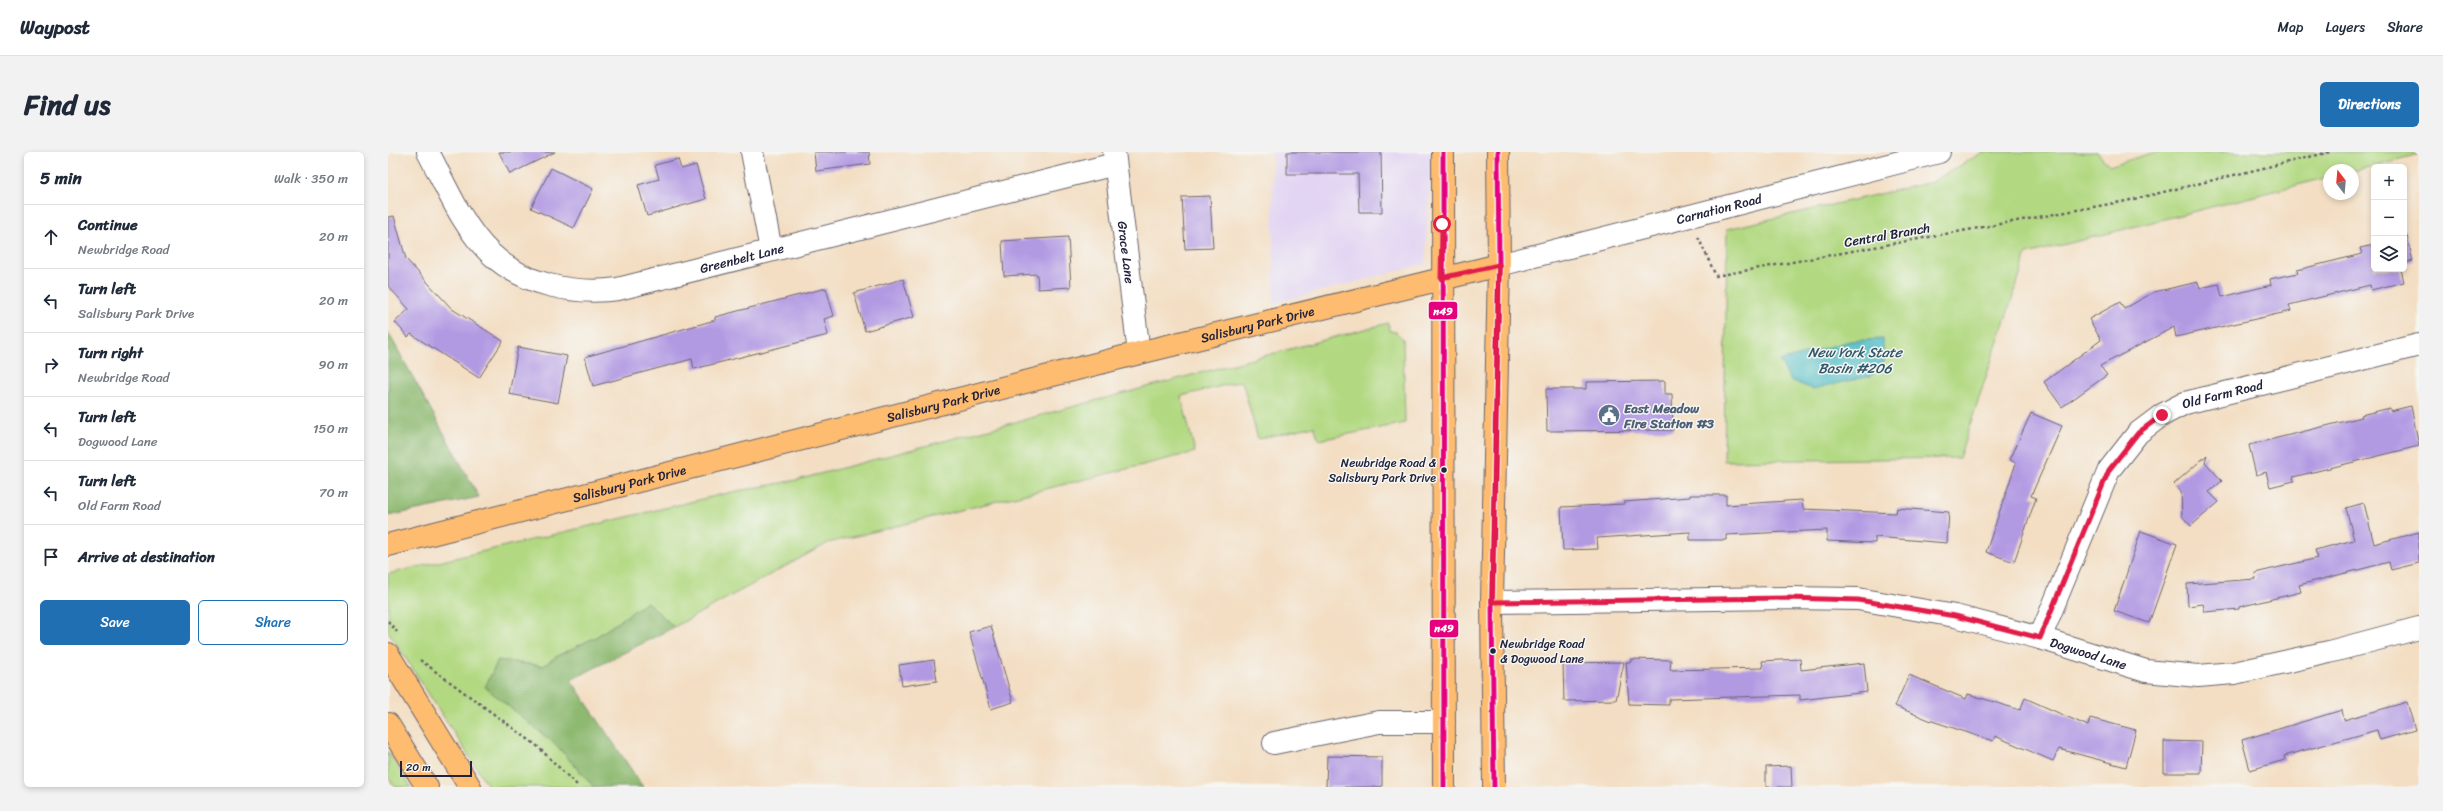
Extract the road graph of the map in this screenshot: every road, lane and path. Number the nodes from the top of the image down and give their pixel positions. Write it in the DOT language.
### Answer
graph roads {
  1 [pos="428,152"];
  2 [pos="752,152"];
  3 [pos="1442,152"];
  4 [pos="1498,152"];
  5 [pos="1939,152"];
  6 [pos="2330,152"];
  7 [pos="1114,158"];
  8 [pos="1688,217"];
  9 [pos="770,250"];
  10 [pos="1499,265"];
  11 [pos="1441,278"];
  12 [pos="2419,345"];
  13 [pos="1139,353"];
  14 [pos="395,543"];
  15 [pos="1492,602"];
  16 [pos="388,621"];
  17 [pos="2419,628"];
  18 [pos="398,634"];
  19 [pos="2040,638"];
  20 [pos="388,654"];
  21 [pos="419,658"];
  22 [pos="1444,722"];
  23 [pos="388,724"];
  24 [pos="1274,743"];
  25 [pos="428,787"];
  26 [pos="470,787"];
  27 [pos="579,787"];
  28 [pos="1444,787"];
  29 [pos="1494,787"];
  1 -- 9 [label="street, Greenbelt Lane"];
  2 -- 9 [label="street"];
  3 -- 11 [label="main road"];
  4 -- 10 [label="main road"];
  5 -- 8 [label="street, Carnation Road"];
  6 -- 8 [label="path, Central Branch"];
  7 -- 9 [label="street, Greenbelt Lane"];
  7 -- 13 [label="street, Grace Lane"];
  8 -- 10 [label="street, Carnation Road"];
  10 -- 11 [label="main road, Salisbury Park Drive"];
  10 -- 15 [label="main road"];
  11 -- 13 [label="main road, Salisbury Park Drive"];
  11 -- 22 [label="main road"];
  12 -- 19 [label="street, Old Farm Road"];
  13 -- 14 [label="main road, Salisbury Park Drive"];
  15 -- 19 [label="street, Dogwood Lane"];
  15 -- 29 [label="main road"];
  16 -- 18 [label="path"];
  17 -- 19 [label="street, Dogwood Lane"];
  20 -- 26 [label="main road"];
  21 -- 27 [label="path"];
  22 -- 24 [label="street"];
  22 -- 28 [label="main road"];
  23 -- 25 [label="main road"];
}
